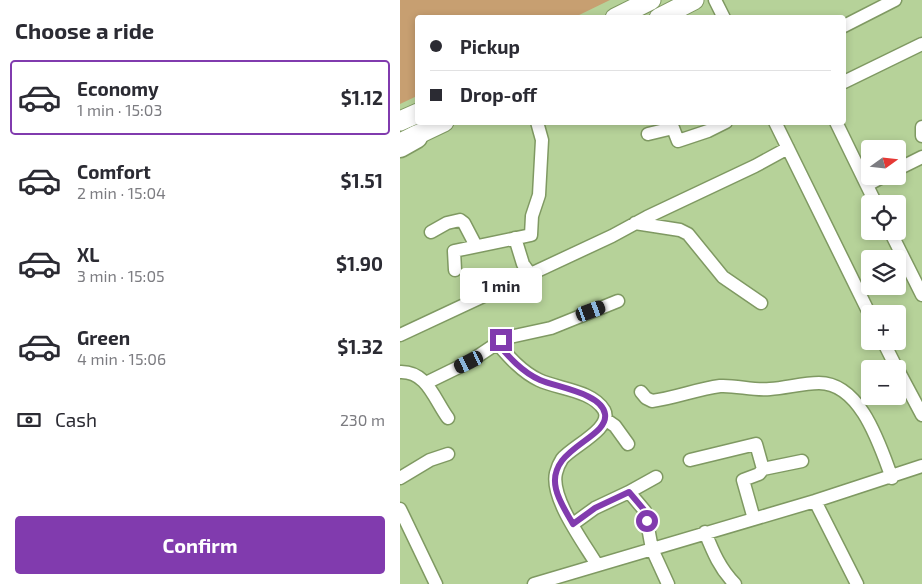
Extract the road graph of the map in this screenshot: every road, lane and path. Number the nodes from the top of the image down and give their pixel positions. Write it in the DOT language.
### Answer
graph roads {
  1 [pos="651,0"];
  2 [pos="694,0"];
  3 [pos="715,0"];
  4 [pos="895,0"];
  5 [pos="621,15"];
  6 [pos="664,15"];
  7 [pos="722,15"];
  8 [pos="846,25"];
  9 [pos="922,44"];
  10 [pos="846,81"];
  11 [pos="415,114"];
  12 [pos="400,121"];
  13 [pos="438,125"];
  14 [pos="539,125"];
  15 [pos="720,125"];
  16 [pos="776,125"];
  17 [pos="837,125"];
  18 [pos="922,126"];
  19 [pos="648,134"];
  20 [pos="922,136"];
  21 [pos="405,142"];
  22 [pos="788,148"];
  23 [pos="922,157"];
  24 [pos="906,165"];
  25 [pos="861,173"];
  26 [pos="867,185"];
  27 [pos="872,195"];
  28 [pos="636,223"];
  29 [pos="431,232"];
  30 [pos="515,238"];
  31 [pos="895,240"];
  32 [pos="476,246"];
  33 [pos="455,270"];
  34 [pos="530,274"];
  35 [pos="921,290"];
  36 [pos="618,301"];
  37 [pos="761,303"];
  38 [pos="865,305"];
  39 [pos="400,335"];
  40 [pos="497,343"];
  41 [pos="400,372"];
  42 [pos="426,383"];
  43 [pos="906,386"];
  44 [pos="640,392"];
  45 [pos="922,415"];
  46 [pos="448,418"];
  47 [pos="605,419"];
  48 [pos="628,444"];
  49 [pos="448,454"];
  50 [pos="690,460"];
  51 [pos="802,461"];
  52 [pos="922,466"];
  53 [pos="763,469"];
  54 [pos="656,477"];
  55 [pos="400,478"];
  56 [pos="892,478"];
  57 [pos="629,492"];
  58 [pos="815,501"];
  59 [pos="400,509"];
  60 [pos="754,519"];
  61 [pos="573,524"];
  62 [pos="705,532"];
  63 [pos="652,549"];
  64 [pos="597,565"];
  65 [pos="574,578"];
  66 [pos="436,584"];
  67 [pos="534,584"];
  68 [pos="668,584"];
  69 [pos="735,584"];
  70 [pos="857,584"];
  1 -- 5 [label="main road"];
  2 -- 6 [label="main road"];
  3 -- 7 [label="street"];
  4 -- 8 [label="street"];
  9 -- 10 [label="street"];
  11 -- 12 [label="main road"];
  13 -- 21 [label="main road"];
  14 -- 30 [label="street"];
  15 -- 19 [label="street"];
  16 -- 22 [label="street"];
  17 -- 25 [label="street"];
  18 -- 20 [label="street"];
  22 -- 28 [label="street"];
  22 -- 38 [label="street"];
  23 -- 24 [label="street"];
  26 -- 27 [label="street"];
  28 -- 34 [label="street"];
  28 -- 37 [label="street"];
  29 -- 32 [label="street"];
  30 -- 32 [label="street"];
  30 -- 34 [label="street"];
  31 -- 35 [label="street"];
  32 -- 33 [label="street"];
  34 -- 39 [label="street"];
  36 -- 40 [label="street"];
  40 -- 42 [label="street"];
  40 -- 47 [label="street"];
  41 -- 42 [label="street"];
  42 -- 46 [label="street"];
  43 -- 45 [label="street"];
  44 -- 56 [label="street"];
  47 -- 48 [label="street"];
  47 -- 61 [label="street"];
  49 -- 55 [label="street"];
  50 -- 53 [label="street"];
  51 -- 53 [label="street"];
  52 -- 56 [label="street"];
  53 -- 60 [label="street"];
  54 -- 57 [label="street"];
  56 -- 58 [label="street"];
  57 -- 61 [label="street"];
  57 -- 63 [label="street"];
  58 -- 60 [label="street"];
  58 -- 70 [label="street"];
  59 -- 66 [label="street"];
  60 -- 62 [label="street"];
  61 -- 64 [label="street"];
  62 -- 63 [label="street"];
  62 -- 69 [label="street"];
  63 -- 64 [label="street"];
  63 -- 68 [label="street"];
  64 -- 65 [label="street"];
  65 -- 67 [label="street"];
}
